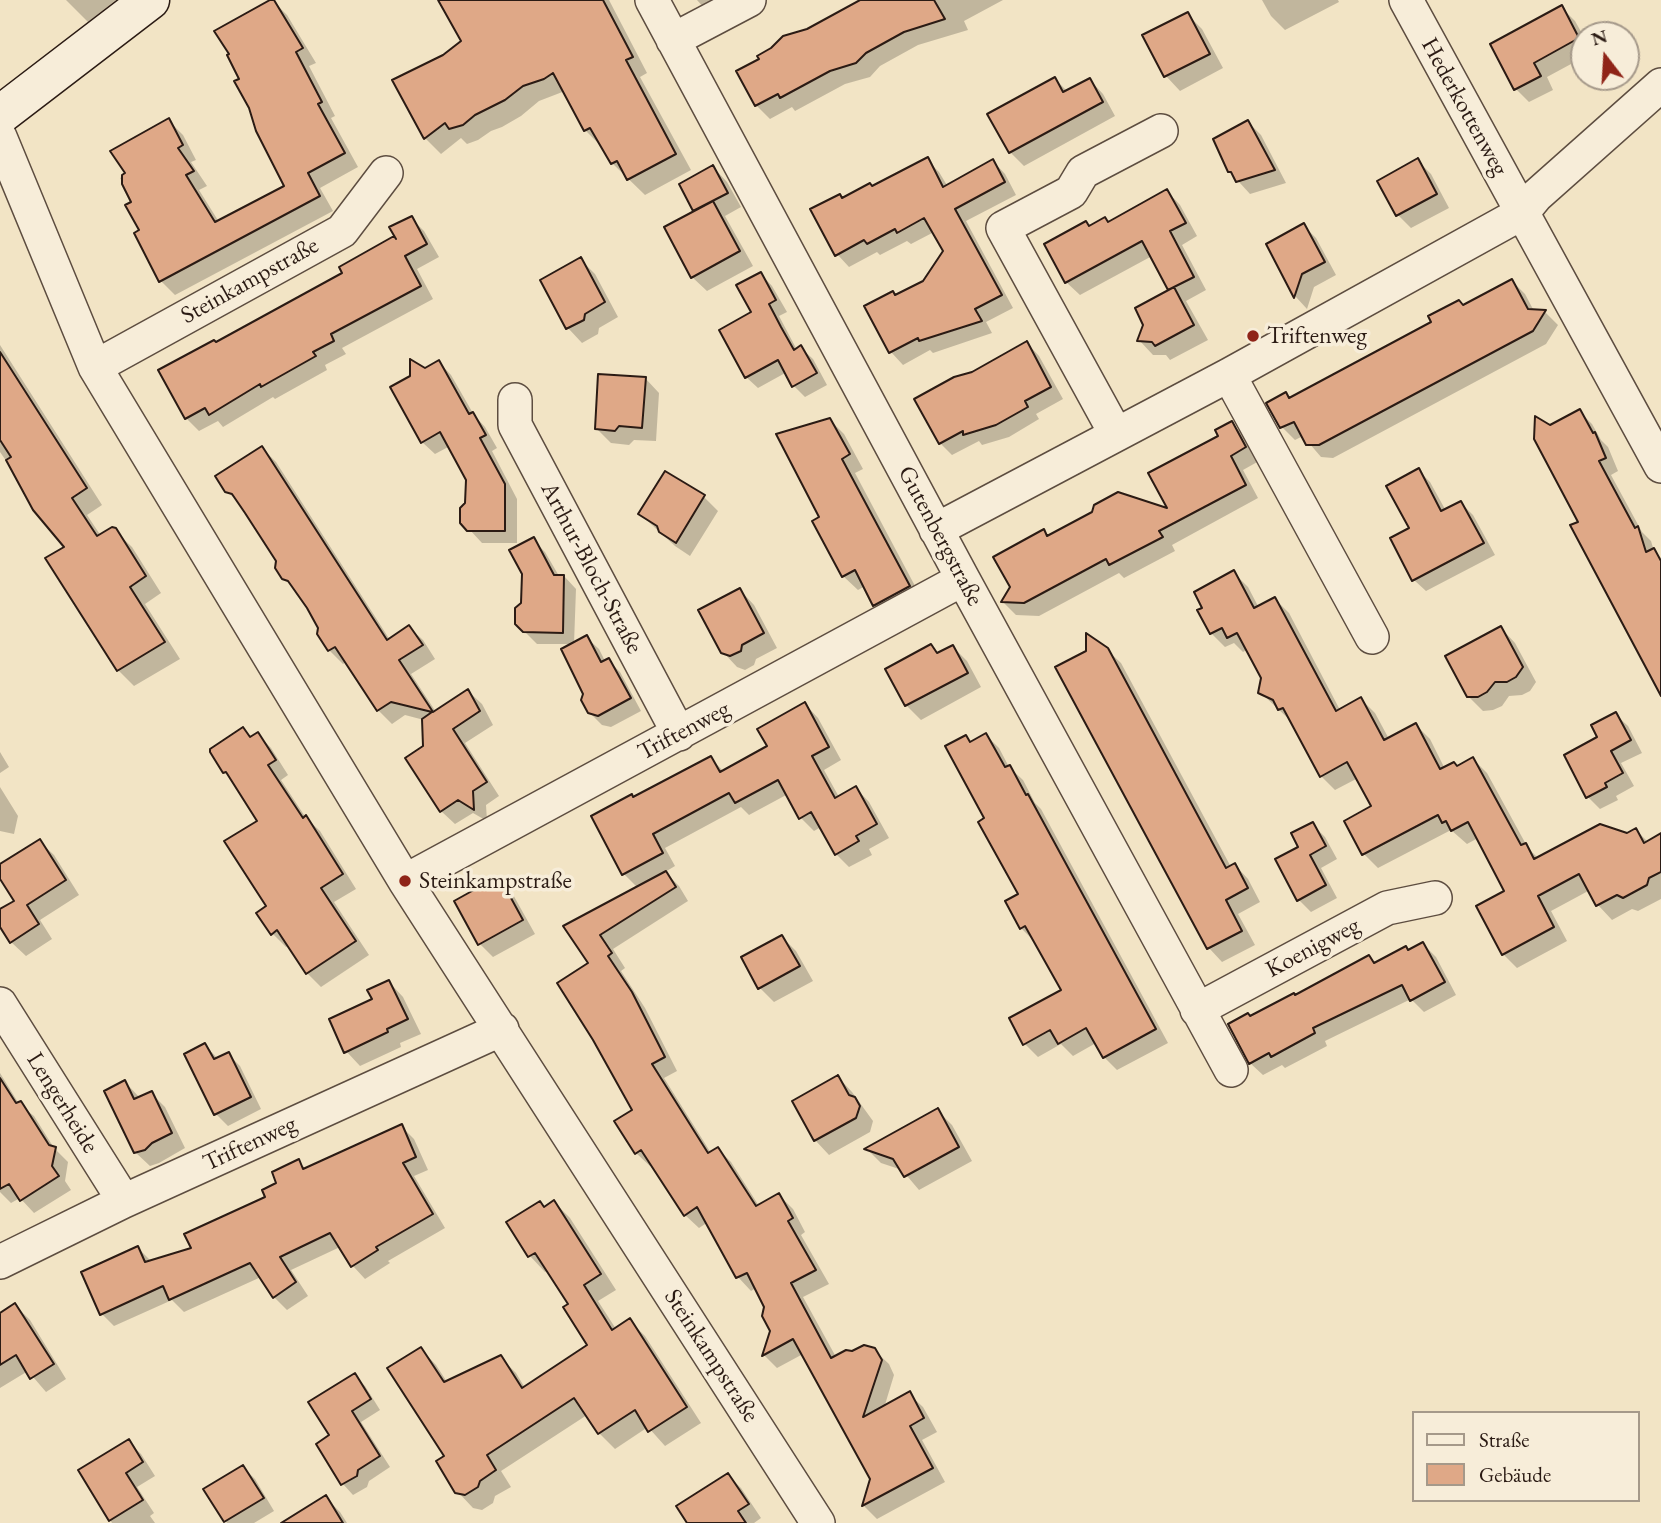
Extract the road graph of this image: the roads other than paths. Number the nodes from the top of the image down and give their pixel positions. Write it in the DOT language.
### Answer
graph roads {
  1 [pos="150,0"];
  2 [pos="652,0"];
  3 [pos="749,0"];
  4 [pos="1406,0"];
  5 [pos="673,40"];
  6 [pos="1661,85"];
  7 [pos="0,115"];
  8 [pos="1161,131"];
  9 [pos="0,137"];
  10 [pos="386,173"];
  11 [pos="1522,213"];
  12 [pos="95,367"];
  13 [pos="1229,375"];
  14 [pos="515,400"];
  15 [pos="1116,434"];
  16 [pos="1661,466"];
  17 [pos="936,530"];
  18 [pos="963,579"];
  19 [pos="1371,637"];
  20 [pos="679,734"];
  21 [pos="405,881"];
  22 [pos="1435,898"];
  23 [pos="0,1004"];
  24 [pos="1196,1010"];
  25 [pos="502,1029"];
  26 [pos="1231,1070"];
  27 [pos="124,1201"];
  28 [pos="0,1262"];
  29 [pos="818,1523"];
  1 -- 7 [label="main road"];
  2 -- 5 [label="street, Gutenbergstraße"];
  3 -- 5 [label="street"];
  4 -- 11 [label="street, Hederkottenweg"];
  5 -- 17 [label="street, Gutenbergstraße"];
  6 -- 11 [label="street"];
  8 -- 15 [label="street"];
  9 -- 12 [label="street, Steinkampstraße"];
  10 -- 12 [label="street, Steinkampstraße"];
  11 -- 13 [label="street"];
  11 -- 16 [label="street, Hederkottenweg"];
  12 -- 21 [label="street, Steinkampstraße"];
  13 -- 15 [label="street"];
  13 -- 19 [label="street"];
  14 -- 20 [label="street, Arthur-Bloch-Straße"];
  15 -- 17 [label="street"];
  17 -- 18 [label="street, Gutenbergstraße"];
  18 -- 20 [label="street, Triftenweg"];
  18 -- 24 [label="street, Gutenbergstraße"];
  20 -- 21 [label="street, Triftenweg"];
  21 -- 25 [label="street, Steinkampstraße"];
  22 -- 24 [label="street, Koenigweg"];
  23 -- 27 [label="street, Lengerheide"];
  24 -- 26 [label="street, Gutenbergstraße"];
  25 -- 27 [label="street, Triftenweg"];
  25 -- 29 [label="street, Steinkampstraße"];
  27 -- 28 [label="street, Triftenweg"];
}
